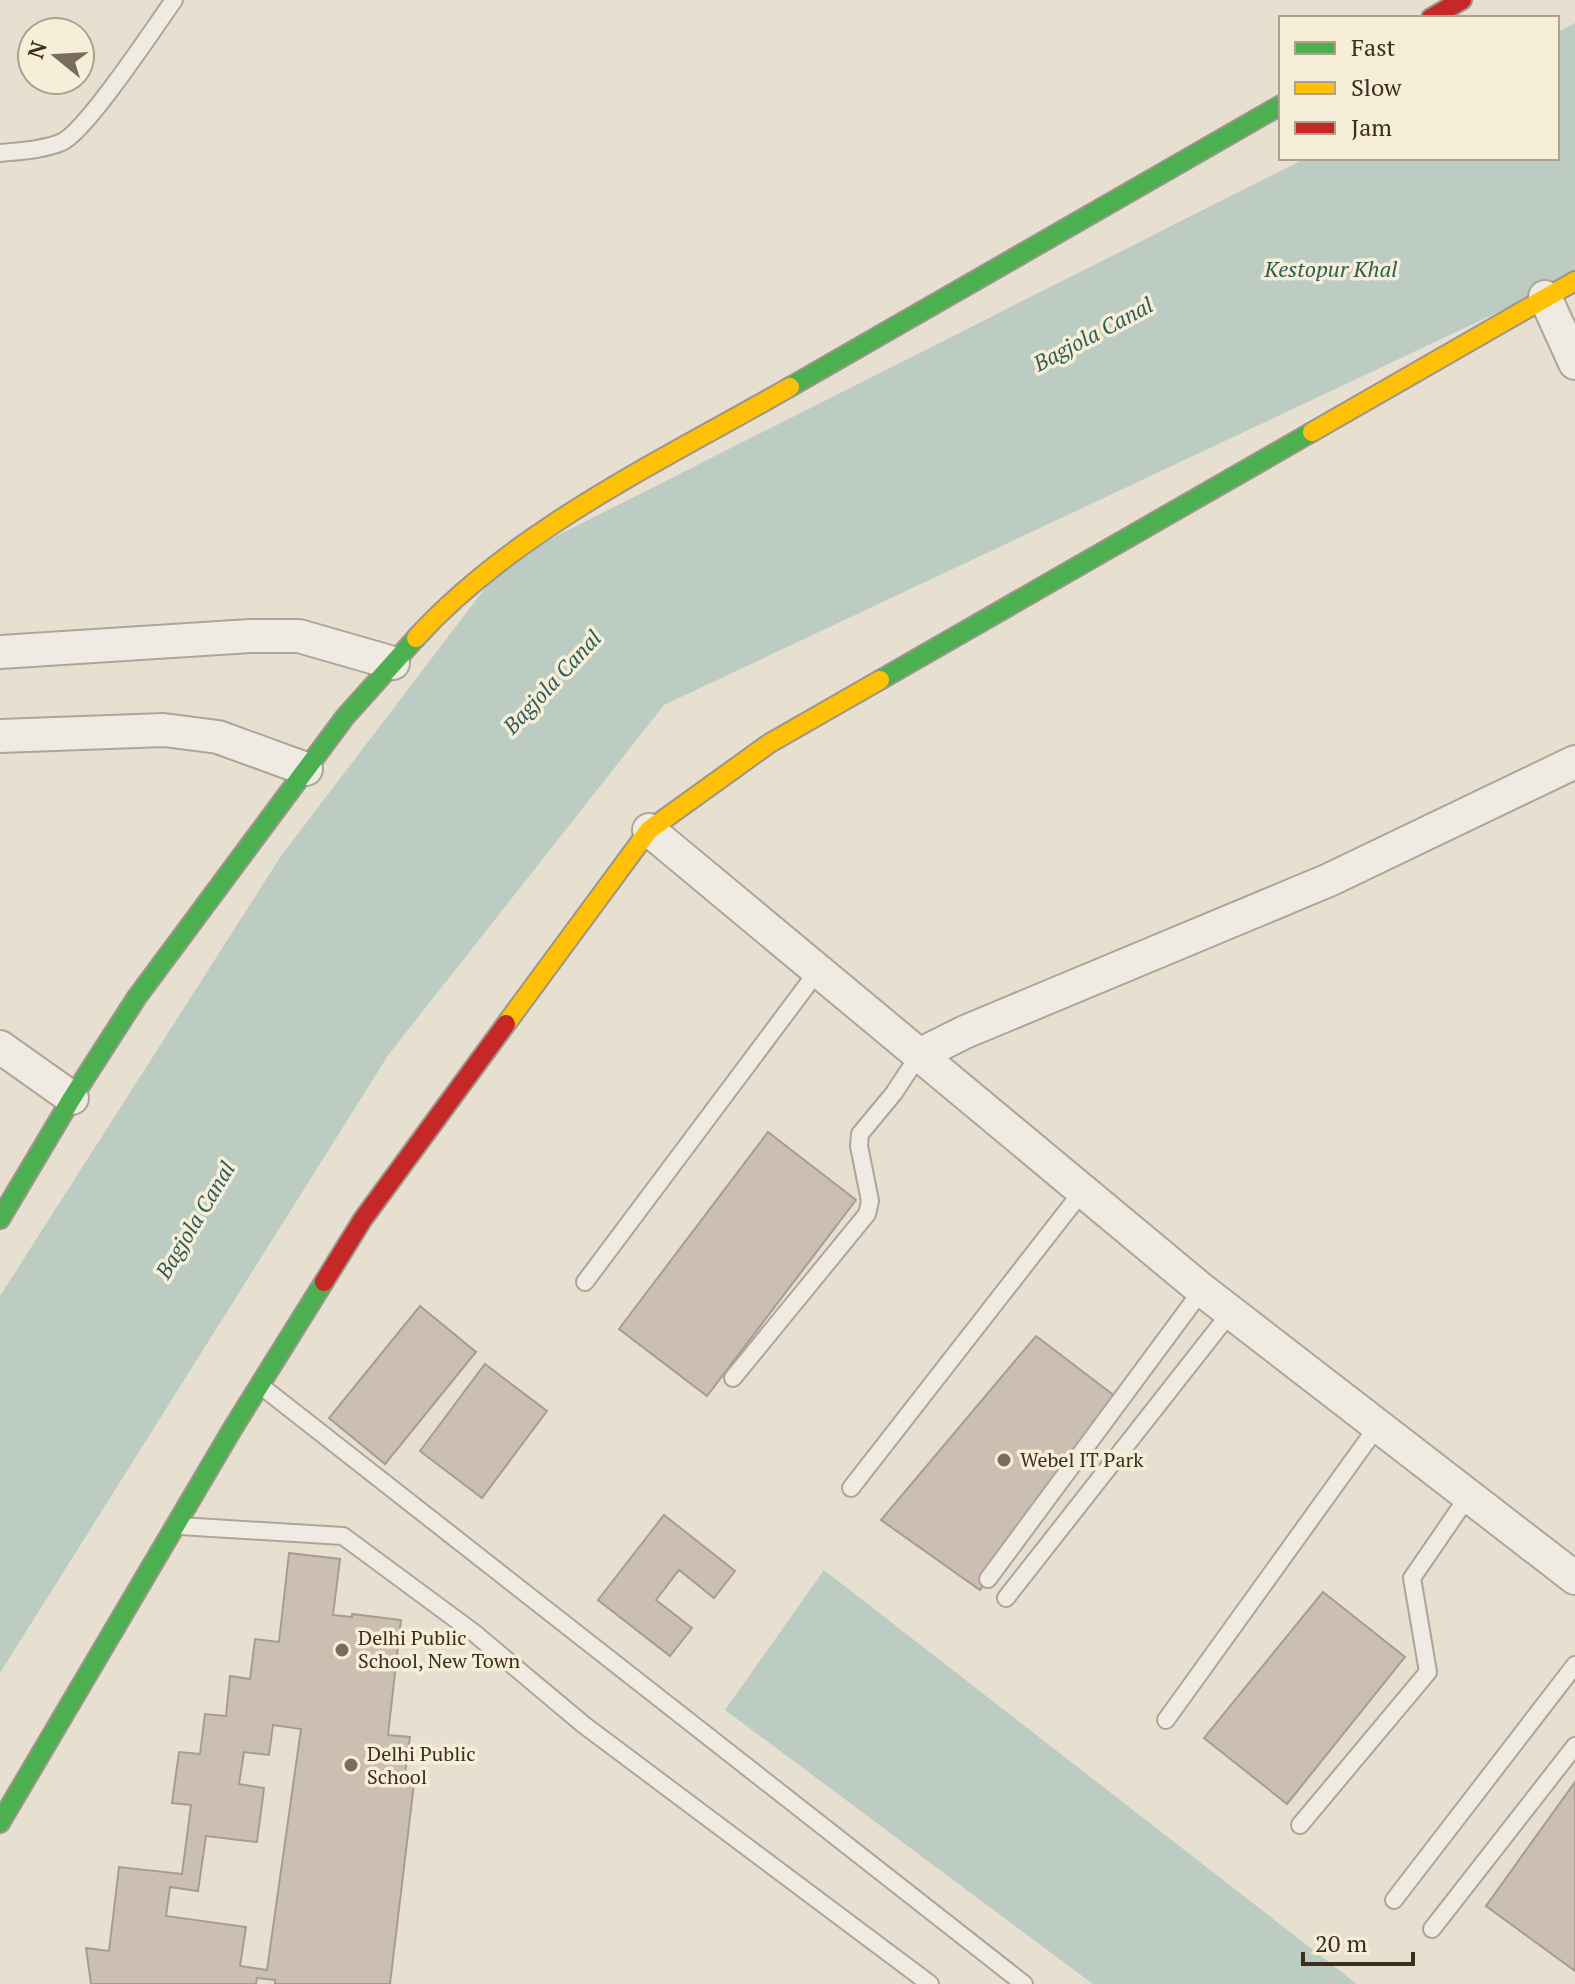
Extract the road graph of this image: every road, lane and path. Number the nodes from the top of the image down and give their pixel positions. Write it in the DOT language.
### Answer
graph roads {
  1 [pos="174,0"];
  2 [pos="1462,0"];
  3 [pos="1434,16"];
  4 [pos="1279,106"];
  5 [pos="0,153"];
  6 [pos="1575,281"];
  7 [pos="1545,297"];
  8 [pos="1575,363"];
  9 [pos="0,652"];
  10 [pos="393,663"];
  11 [pos="0,736"];
  12 [pos="1575,762"];
  13 [pos="306,769"];
  14 [pos="649,830"];
  15 [pos="817,972"];
  16 [pos="0,1047"];
  17 [pos="919,1055"];
  18 [pos="72,1098"];
  19 [pos="1081,1193"];
  20 [pos="0,1219"];
  21 [pos="585,1282"];
  22 [pos="1202,1290"];
  23 [pos="1230,1313"];
  24 [pos="733,1378"];
  25 [pos="260,1385"];
  26 [pos="1377,1427"];
  27 [pos="851,1488"];
  28 [pos="1469,1495"];
  29 [pos="174,1526"];
  30 [pos="1575,1578"];
  31 [pos="988,1579"];
  32 [pos="1006,1598"];
  33 [pos="1575,1665"];
  34 [pos="1166,1720"];
  35 [pos="1575,1746"];
  36 [pos="0,1823"];
  37 [pos="1300,1825"];
  38 [pos="1394,1900"];
  39 [pos="1432,1929"];
  40 [pos="930,1984"];
  41 [pos="1024,1984"];
  1 -- 5 [label="lane"];
  2 -- 3 [label="street"];
  4 -- 10 [label="street"];
  6 -- 7 [label="street"];
  7 -- 8 [label="street"];
  7 -- 14 [label="street"];
  9 -- 10 [label="street"];
  10 -- 13 [label="street"];
  11 -- 13 [label="street"];
  12 -- 17 [label="street"];
  13 -- 18 [label="street"];
  14 -- 15 [label="street"];
  14 -- 25 [label="street"];
  15 -- 17 [label="street"];
  15 -- 21 [label="lane"];
  16 -- 18 [label="street"];
  17 -- 19 [label="street"];
  17 -- 24 [label="lane"];
  18 -- 20 [label="street"];
  19 -- 22 [label="street"];
  19 -- 27 [label="lane"];
  22 -- 23 [label="street"];
  22 -- 31 [label="lane"];
  23 -- 26 [label="street"];
  23 -- 32 [label="lane"];
  25 -- 29 [label="street"];
  25 -- 41 [label="lane"];
  26 -- 28 [label="street"];
  26 -- 34 [label="lane"];
  28 -- 30 [label="street"];
  28 -- 37 [label="lane"];
  29 -- 36 [label="street"];
  29 -- 40 [label="lane"];
  33 -- 38 [label="lane"];
  35 -- 39 [label="lane"];
}
